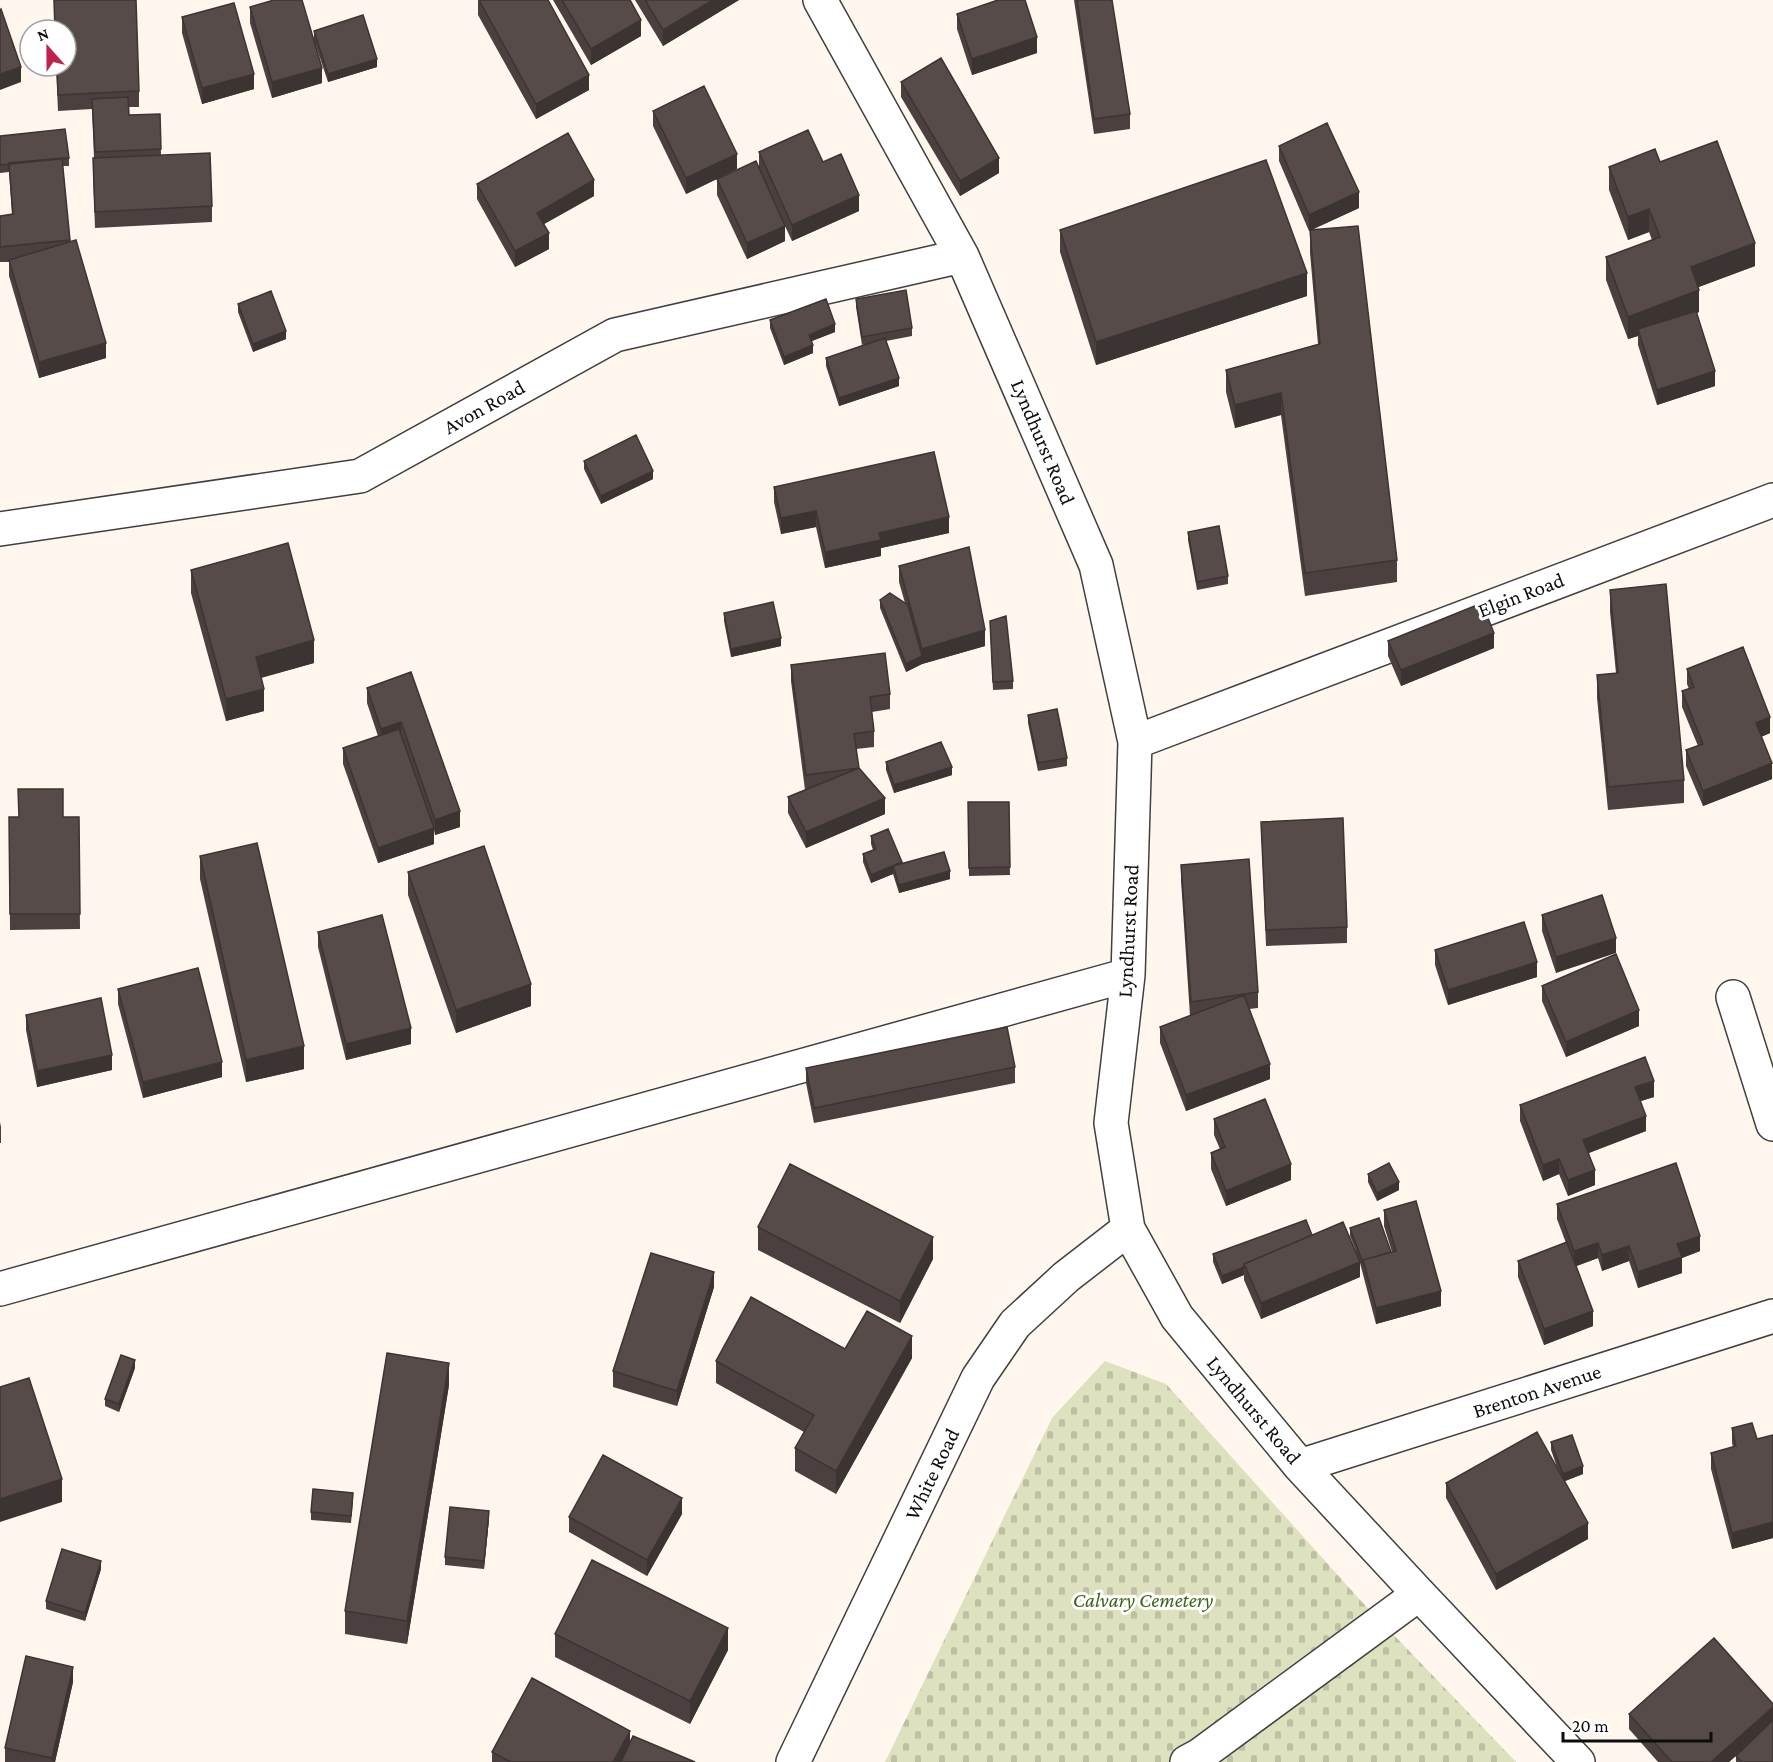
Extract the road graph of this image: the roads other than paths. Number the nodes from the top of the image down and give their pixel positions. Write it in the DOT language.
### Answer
graph roads {
  1 [pos="820,0"];
  2 [pos="962,256"];
  3 [pos="1773,500"];
  4 [pos="0,530"];
  5 [pos="1135,742"];
  6 [pos="1128,975"];
  7 [pos="1733,997"];
  8 [pos="1773,1124"];
  9 [pos="1128,1229"];
  10 [pos="0,1289"];
  11 [pos="1773,1316"];
  12 [pos="1300,1466"];
  13 [pos="1419,1594"];
  14 [pos="793,1762"];
  15 [pos="1187,1762"];
  16 [pos="1578,1762"];
  1 -- 2 [label="street, Lyndhurst Road"];
  2 -- 4 [label="street, Avon Road"];
  2 -- 5 [label="street, Lyndhurst Road"];
  3 -- 5 [label="street, Elgin Road"];
  5 -- 6 [label="street, Lyndhurst Road"];
  6 -- 9 [label="street, Lyndhurst Road"];
  6 -- 10 [label="street"];
  7 -- 8 [label="street"];
  9 -- 12 [label="street, Lyndhurst Road"];
  9 -- 14 [label="street, White Road"];
  11 -- 12 [label="street, Brenton Avenue"];
  12 -- 13 [label="street, Lyndhurst Road"];
  13 -- 15 [label="street"];
  13 -- 16 [label="street, Lyndhurst Road"];
}
